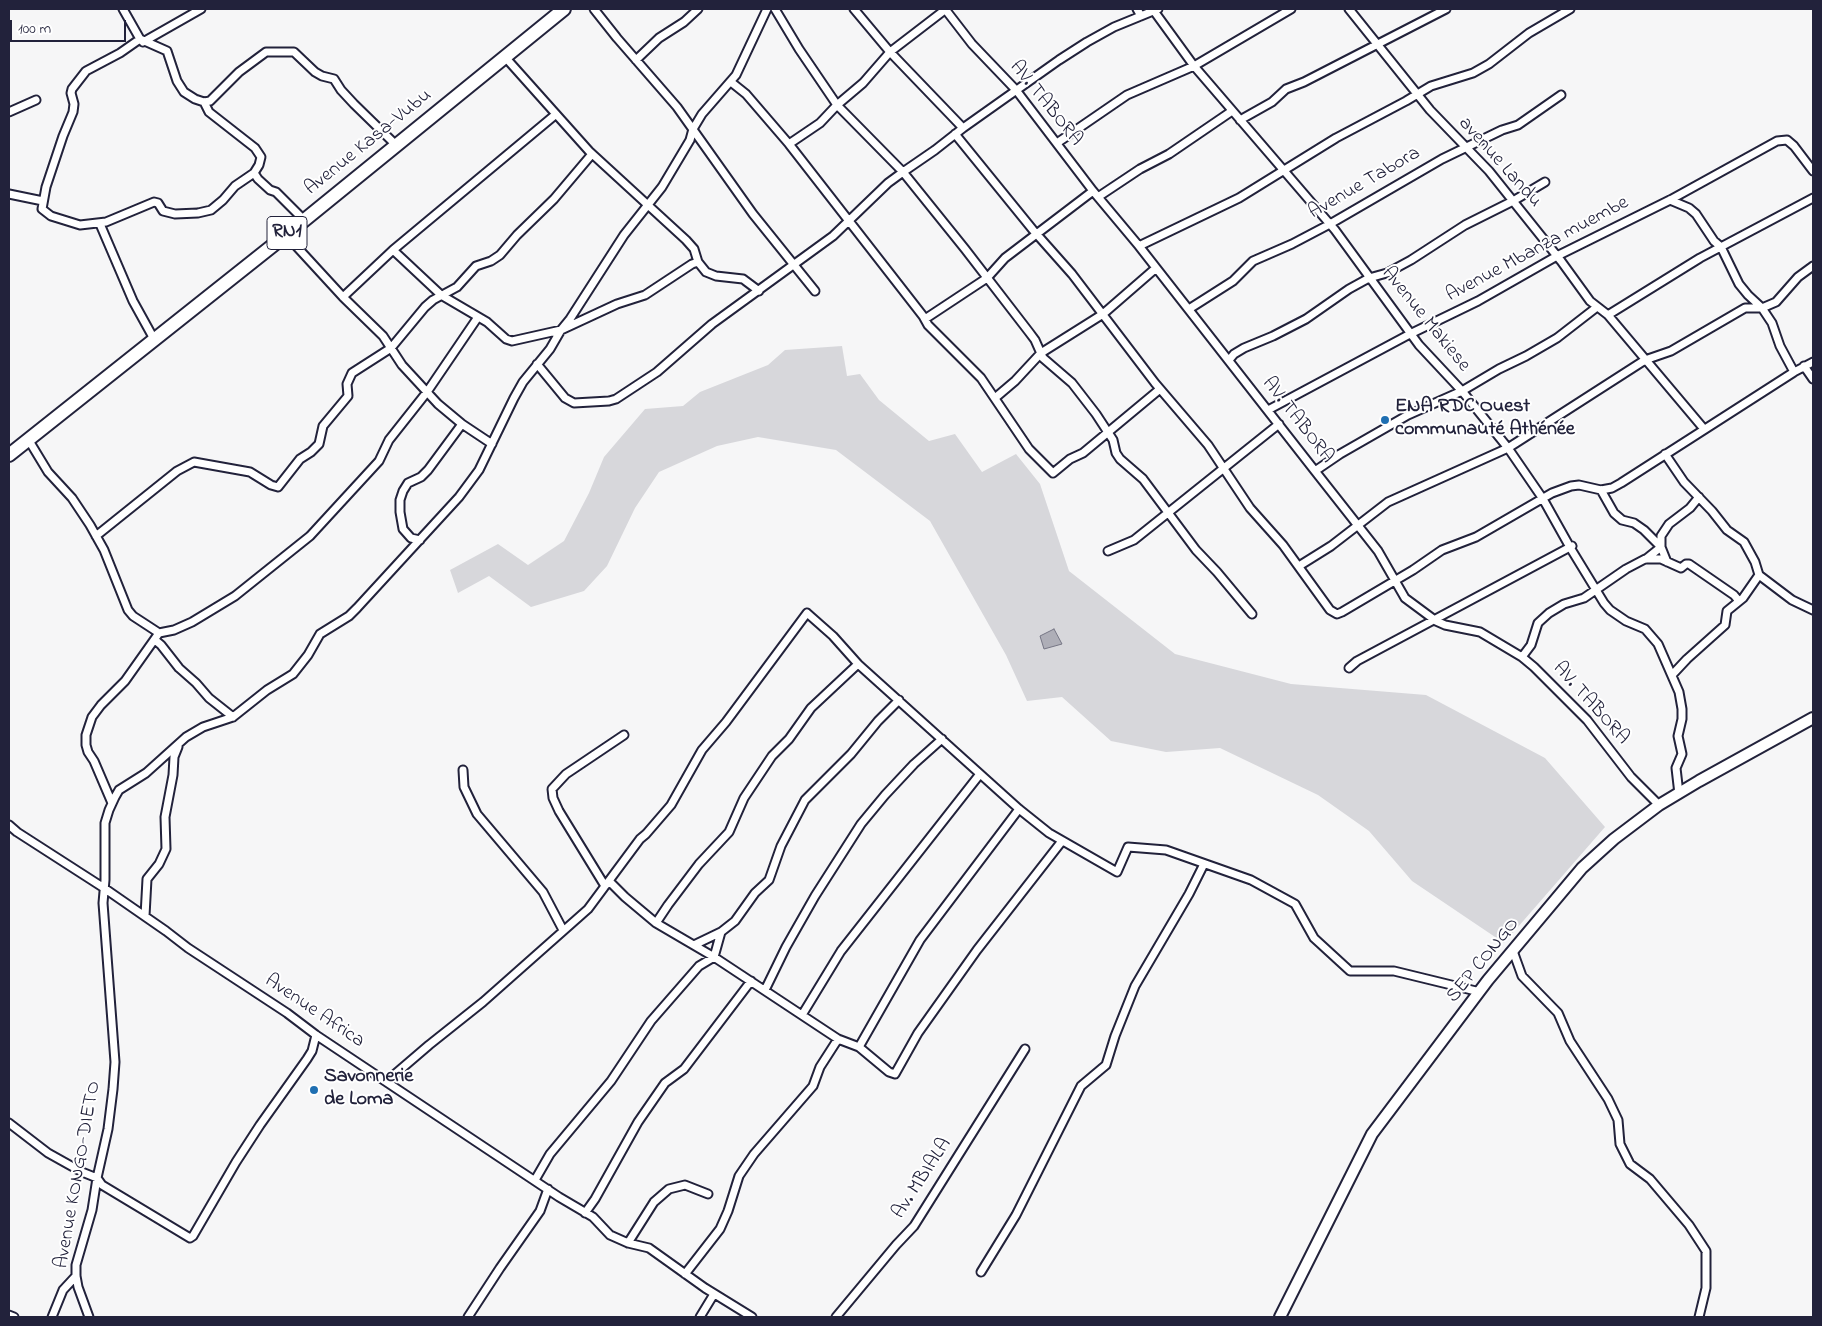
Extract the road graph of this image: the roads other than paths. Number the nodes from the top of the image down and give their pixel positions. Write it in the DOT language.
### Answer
graph roads {
  1 [pos="123,9"];
  2 [pos="201,9"];
  3 [pos="564,9"];
  4 [pos="594,9"];
  5 [pos="698,9"];
  6 [pos="767,9"];
  7 [pos="774,9"];
  8 [pos="854,9"];
  9 [pos="945,9"];
  10 [pos="1291,9"];
  11 [pos="1349,9"];
  12 [pos="1446,9"];
  13 [pos="1570,9"];
  14 [pos="1156,10"];
  15 [pos="1139,12"];
  16 [pos="141,41"];
  17 [pos="1378,44"];
  18 [pos="890,52"];
  19 [pos="505,57"];
  20 [pos="636,60"];
  21 [pos="1194,66"];
  22 [pos="731,82"];
  23 [pos="1016,90"];
  24 [pos="1417,94"];
  25 [pos="1561,95"];
  26 [pos="36,100"];
  27 [pos="204,102"];
  28 [pos="837,104"];
  29 [pos="1232,111"];
  30 [pos="9,112"];
  31 [pos="556,115"];
  32 [pos="1240,120"];
  33 [pos="963,128"];
  34 [pos="693,129"];
  35 [pos="955,134"];
  36 [pos="1057,143"];
  37 [pos="789,144"];
  38 [pos="396,145"];
  39 [pos="1466,148"];
  40 [pos="592,154"];
  41 [pos="1283,170"];
  42 [pos="1813,171"];
  43 [pos="902,172"];
  44 [pos="254,173"];
  45 [pos="1545,182"];
  46 [pos="1093,191"];
  47 [pos="9,194"];
  48 [pos="1098,197"];
  49 [pos="1813,198"];
  50 [pos="1670,200"];
  51 [pos="43,201"];
  52 [pos="1513,201"];
  53 [pos="647,205"];
  54 [pos="304,220"];
  55 [pos="850,221"];
  56 [pos="100,224"];
  57 [pos="1330,224"];
  58 [pos="286,234"];
  59 [pos="1037,235"];
  60 [pos="1139,246"];
  61 [pos="1721,247"];
  62 [pos="393,250"];
  63 [pos="1557,256"];
  64 [pos="698,262"];
  65 [pos="793,264"];
  66 [pos="1813,266"];
  67 [pos="1156,268"];
  68 [pos="987,278"];
  69 [pos="1370,278"];
  70 [pos="759,291"];
  71 [pos="815,291"];
  72 [pos="441,295"];
  73 [pos="343,297"];
  74 [pos="1597,307"];
  75 [pos="1762,308"];
  76 [pos="1189,309"];
  77 [pos="1103,314"];
  78 [pos="1608,315"];
  79 [pos="478,318"];
  80 [pos="925,319"];
  81 [pos="561,330"];
  82 [pos="1410,334"];
  83 [pos="154,339"];
  84 [pos="391,348"];
  85 [pos="1040,354"];
  86 [pos="1229,360"];
  87 [pos="1645,360"];
  88 [pos="1813,362"];
  89 [pos="537,364"];
  90 [pos="1804,366"];
  91 [pos="1794,372"];
  92 [pos="1813,379"];
  93 [pos="1160,388"];
  94 [pos="1462,391"];
  95 [pos="427,392"];
  96 [pos="995,398"];
  97 [pos="1268,410"];
  98 [pos="462,424"];
  99 [pos="1278,424"];
  100 [pos="1704,429"];
  101 [pos="1108,431"];
  102 [pos="28,439"];
  103 [pos="492,444"];
  104 [pos="1508,448"];
  105 [pos="1666,454"];
  106 [pos="9,455"];
  107 [pos="1224,469"];
  108 [pos="1315,471"];
  109 [pos="1601,490"];
  110 [pos="1699,497"];
  111 [pos="1543,499"];
  112 [pos="1168,513"];
  113 [pos="1358,525"];
  114 [pos="96,536"];
  115 [pos="420,540"];
  116 [pos="1571,546"];
  117 [pos="1661,547"];
  118 [pos="1108,550"];
  119 [pos="1645,559"];
  120 [pos="1667,563"];
  121 [pos="1298,566"];
  122 [pos="1759,575"];
  123 [pos="1396,580"];
  124 [pos="1596,589"];
  125 [pos="1740,601"];
  126 [pos="1813,610"];
  127 [pos="1252,614"];
  128 [pos="1433,620"];
  129 [pos="159,633"];
  130 [pos="155,640"];
  131 [pos="1522,657"];
  132 [pos="858,664"];
  133 [pos="1349,668"];
  134 [pos="1672,675"];
  135 [pos="898,700"];
  136 [pos="233,717"];
  137 [pos="1813,718"];
  138 [pos="624,735"];
  139 [pos="186,737"];
  140 [pos="942,739"];
  141 [pos="463,770"];
  142 [pos="980,774"];
  143 [pos="1678,794"];
  144 [pos="112,803"];
  145 [pos="1659,805"];
  146 [pos="1019,809"];
  147 [pos="9,825"];
  148 [pos="1062,841"];
  149 [pos="1204,864"];
  150 [pos="607,884"];
  151 [pos="104,888"];
  152 [pos="144,916"];
  153 [pos="656,923"];
  154 [pos="563,930"];
  155 [pos="720,932"];
  156 [pos="694,945"];
  157 [pos="1513,951"];
  158 [pos="714,957"];
  159 [pos="751,981"];
  160 [pos="765,990"];
  161 [pos="1480,992"];
  162 [pos="802,1015"];
  163 [pos="316,1035"];
  164 [pos="838,1038"];
  165 [pos="858,1047"];
  166 [pos="1025,1049"];
  167 [pos="388,1081"];
  168 [pos="9,1123"];
  169 [pos="97,1178"];
  170 [pos="535,1180"];
  171 [pos="548,1189"];
  172 [pos="708,1194"];
  173 [pos="585,1213"];
  174 [pos="628,1243"];
  175 [pos="981,1272"];
  176 [pos="684,1274"];
  177 [pos="76,1276"];
  178 [pos="714,1294"];
  179 [pos="9,1315"];
  180 [pos="14,1317"];
  181 [pos="52,1317"];
  182 [pos="90,1317"];
  183 [pos="468,1317"];
  184 [pos="700,1317"];
  185 [pos="752,1317"];
  186 [pos="836,1317"];
  187 [pos="1280,1317"];
  188 [pos="1699,1317"];
  1 -- 16 [label="street"];
  2 -- 16 [label="street"];
  3 -- 19 [label="highway, Avenue Kasa-Vubu / RN1"];
  4 -- 20 [label="street"];
  5 -- 20 [label="street"];
  6 -- 22 [label="street"];
  7 -- 28 [label="street"];
  8 -- 18 [label="street"];
  9 -- 18 [label="street"];
  9 -- 23 [label="street, AV. TABORA"];
  10 -- 21 [label="street"];
  11 -- 17 [label="street, avenue Landu"];
  12 -- 17 [label="street"];
  13 -- 24 [label="street"];
  14 -- 15 [label="street"];
  14 -- 21 [label="street, Avenue Makiese"];
  15 -- 23 [label="street"];
  16 -- 27 [label="street"];
  16 -- 51 [label="street"];
  17 -- 24 [label="street, avenue Landu"];
  17 -- 32 [label="street"];
  18 -- 28 [label="street"];
  18 -- 33 [label="street"];
  19 -- 31 [label="street"];
  19 -- 38 [label="highway, Avenue Kasa-Vubu / RN1"];
  20 -- 34 [label="street"];
  21 -- 29 [label="street, Avenue Makiese"];
  21 -- 36 [label="street"];
  22 -- 34 [label="street"];
  22 -- 37 [label="street"];
  23 -- 33 [label="street"];
  23 -- 36 [label="street, AV. TABORA"];
  24 -- 39 [label="street, avenue Landu"];
  24 -- 41 [label="street"];
  25 -- 39 [label="street, Avenue Tabora"];
  26 -- 30 [label="street"];
  27 -- 38 [label="street"];
  27 -- 44 [label="street"];
  28 -- 37 [label="street"];
  28 -- 43 [label="street"];
  29 -- 32 [label="street, Avenue Makiese"];
  29 -- 48 [label="street"];
  31 -- 40 [label="street"];
  31 -- 62 [label="street"];
  32 -- 41 [label="street, Avenue Makiese"];
  33 -- 35 [label="street"];
  34 -- 53 [label="street"];
  34 -- 65 [label="street"];
  35 -- 43 [label="street"];
  35 -- 59 [label="street"];
  36 -- 46 [label="street, AV. TABORA"];
  37 -- 55 [label="street"];
  38 -- 54 [label="highway, Avenue Kasa-Vubu / RN1"];
  39 -- 52 [label="street, avenue Landu"];
  39 -- 57 [label="street, Avenue Tabora"];
  40 -- 53 [label="street"];
  40 -- 72 [label="street"];
  41 -- 57 [label="street, Avenue Makiese"];
  41 -- 60 [label="street"];
  42 -- 50 [label="street, Avenue Mbanza muembe"];
  43 -- 55 [label="street"];
  43 -- 68 [label="street"];
  44 -- 54 [label="street"];
  44 -- 56 [label="street"];
  45 -- 52 [label="street"];
  46 -- 48 [label="street, AV. TABORA"];
  46 -- 59 [label="street"];
  47 -- 51 [label="street"];
  48 -- 60 [label="street, AV. TABORA"];
  49 -- 61 [label="street"];
  50 -- 61 [label="street"];
  50 -- 63 [label="street, Avenue Mbanza muembe"];
  51 -- 56 [label="street"];
  52 -- 63 [label="street, avenue Landu"];
  52 -- 69 [label="street"];
  53 -- 64 [label="street"];
  53 -- 81 [label="street"];
  54 -- 58 [label="highway, Avenue Kasa-Vubu / RN1"];
  55 -- 65 [label="street"];
  55 -- 80 [label="street"];
  56 -- 83 [label="street"];
  57 -- 69 [label="street, Avenue Makiese"];
  57 -- 76 [label="street, Avenue Tabora"];
  58 -- 73 [label="street"];
  58 -- 83 [label="highway, Avenue Kasa-Vubu / RN1"];
  59 -- 68 [label="street"];
  59 -- 77 [label="street"];
  60 -- 67 [label="street, AV. TABORA"];
  61 -- 75 [label="street"];
  61 -- 78 [label="street"];
  62 -- 72 [label="street"];
  62 -- 73 [label="street"];
  63 -- 74 [label="street, avenue Landu"];
  63 -- 82 [label="street, Avenue Mbanza muembe"];
  64 -- 70 [label="street"];
  64 -- 81 [label="street"];
  65 -- 70 [label="street"];
  65 -- 71 [label="street"];
  66 -- 75 [label="street"];
  67 -- 76 [label="street, AV. TABORA"];
  67 -- 77 [label="street"];
  68 -- 80 [label="street"];
  68 -- 85 [label="street"];
  69 -- 82 [label="street, Avenue Makiese"];
  69 -- 86 [label="street"];
  70 -- 89 [label="street"];
  72 -- 79 [label="street"];
  72 -- 84 [label="street"];
  73 -- 84 [label="street"];
  74 -- 78 [label="street, avenue Landu"];
  74 -- 94 [label="street"];
  75 -- 87 [label="street"];
  75 -- 91 [label="street"];
  76 -- 86 [label="street, AV. TABORA"];
  77 -- 85 [label="street"];
  77 -- 93 [label="street"];
  78 -- 87 [label="street, avenue Landu"];
  79 -- 81 [label="street"];
  79 -- 95 [label="street"];
  80 -- 96 [label="street"];
  81 -- 89 [label="street"];
  82 -- 94 [label="street, Avenue Makiese"];
  82 -- 97 [label="street, Avenue Mbanza muembe"];
  83 -- 102 [label="highway, Avenue Kasa-Vubu / RN1"];
  84 -- 95 [label="street"];
  84 -- 114 [label="street"];
  85 -- 96 [label="street"];
  85 -- 101 [label="street"];
  86 -- 97 [label="street, AV. TABORA"];
  87 -- 100 [label="street, avenue Landu"];
  87 -- 104 [label="street"];
  88 -- 90 [label="street"];
  89 -- 103 [label="street"];
  90 -- 91 [label="street"];
  90 -- 92 [label="street"];
  91 -- 100 [label="street"];
  93 -- 101 [label="street"];
  93 -- 107 [label="street"];
  94 -- 104 [label="street, Avenue Makiese"];
  94 -- 108 [label="street"];
  95 -- 98 [label="street"];
  95 -- 129 [label="street"];
  96 -- 101 [label="street"];
  97 -- 99 [label="street, AV. TABORA"];
  98 -- 103 [label="street"];
  98 -- 115 [label="street"];
  99 -- 107 [label="street"];
  99 -- 108 [label="street, AV. TABORA"];
  100 -- 105 [label="street"];
  101 -- 112 [label="street"];
  102 -- 106 [label="highway, Avenue Kasa-Vubu / RN1"];
  102 -- 114 [label="street"];
  103 -- 115 [label="street"];
  104 -- 111 [label="street, Avenue Makiese"];
  104 -- 113 [label="street"];
  105 -- 109 [label="street"];
  105 -- 110 [label="street"];
  107 -- 112 [label="street"];
  107 -- 121 [label="street"];
  108 -- 113 [label="street, AV. TABORA"];
  109 -- 111 [label="street"];
  109 -- 117 [label="street"];
  110 -- 117 [label="street"];
  110 -- 122 [label="street"];
  111 -- 116 [label="street, Avenue Makiese"];
  111 -- 123 [label="street"];
  112 -- 118 [label="street"];
  112 -- 127 [label="street"];
  113 -- 121 [label="street"];
  113 -- 123 [label="street, AV. TABORA"];
  114 -- 129 [label="street"];
  115 -- 136 [label="street"];
  116 -- 124 [label="street, Avenue Makiese"];
  116 -- 128 [label="street"];
  117 -- 119 [label="street"];
  117 -- 120 [label="street"];
  119 -- 120 [label="street"];
  119 -- 124 [label="street"];
  120 -- 125 [label="street"];
  121 -- 123 [label="street"];
  122 -- 125 [label="street"];
  122 -- 126 [label="street"];
  123 -- 128 [label="street, AV. TABORA"];
  124 -- 131 [label="street"];
  124 -- 134 [label="street, Avenue Makiese"];
  125 -- 134 [label="street"];
  128 -- 131 [label="street, AV. TABORA"];
  128 -- 133 [label="street"];
  129 -- 130 [label="street"];
  130 -- 136 [label="street"];
  130 -- 144 [label="street"];
  131 -- 145 [label="street, AV. TABORA"];
  132 -- 135 [label="street"];
  132 -- 150 [label="street"];
  132 -- 153 [label="street"];
  134 -- 143 [label="street, Avenue Makiese"];
  135 -- 140 [label="street"];
  135 -- 155 [label="street"];
  136 -- 139 [label="street"];
  137 -- 143 [label="street, SEP CONGO"];
  138 -- 150 [label="street"];
  139 -- 144 [label="street"];
  139 -- 152 [label="street"];
  140 -- 142 [label="street"];
  140 -- 160 [label="street"];
  141 -- 154 [label="street"];
  142 -- 146 [label="street"];
  142 -- 162 [label="street"];
  143 -- 145 [label="street, SEP CONGO"];
  144 -- 151 [label="street, Avenue KONGO-DIETO"];
  145 -- 157 [label="street, SEP CONGO"];
  146 -- 148 [label="street"];
  146 -- 165 [label="street"];
  147 -- 151 [label="street, Avenue Africa"];
  148 -- 149 [label="street"];
  148 -- 165 [label="street"];
  149 -- 161 [label="street"];
  149 -- 175 [label="street"];
  150 -- 153 [label="street"];
  150 -- 154 [label="street"];
  151 -- 152 [label="street, Avenue Africa"];
  151 -- 169 [label="street, Avenue KONGO-DIETO"];
  152 -- 163 [label="street, Avenue Africa"];
  153 -- 156 [label="street"];
  154 -- 167 [label="street"];
  155 -- 156 [label="street"];
  155 -- 158 [label="street"];
  156 -- 158 [label="street"];
  157 -- 161 [label="street, SEP CONGO"];
  157 -- 188 [label="street"];
  158 -- 159 [label="street"];
  158 -- 170 [label="street"];
  159 -- 160 [label="street"];
  159 -- 173 [label="street"];
  160 -- 162 [label="street"];
  161 -- 187 [label="street, SEP CONGO"];
  162 -- 164 [label="street"];
  163 -- 167 [label="street, Avenue Africa"];
  163 -- 169 [label="street"];
  164 -- 165 [label="street"];
  164 -- 176 [label="street"];
  166 -- 186 [label="street, Av. MBIALA"];
  167 -- 170 [label="street, Avenue Africa"];
  168 -- 169 [label="street"];
  169 -- 177 [label="street, Avenue KONGO-DIETO"];
  170 -- 171 [label="street, Avenue Africa"];
  171 -- 173 [label="street, Avenue Africa"];
  171 -- 183 [label="street"];
  172 -- 174 [label="street"];
  173 -- 174 [label="street, Avenue Africa"];
  174 -- 176 [label="street, Avenue Africa"];
  176 -- 178 [label="street, Avenue Africa"];
  177 -- 181 [label="street"];
  177 -- 182 [label="street, Avenue KONGO-DIETO"];
  178 -- 184 [label="street"];
  178 -- 185 [label="street, Avenue Africa"];
  179 -- 180 [label="street"];
}
